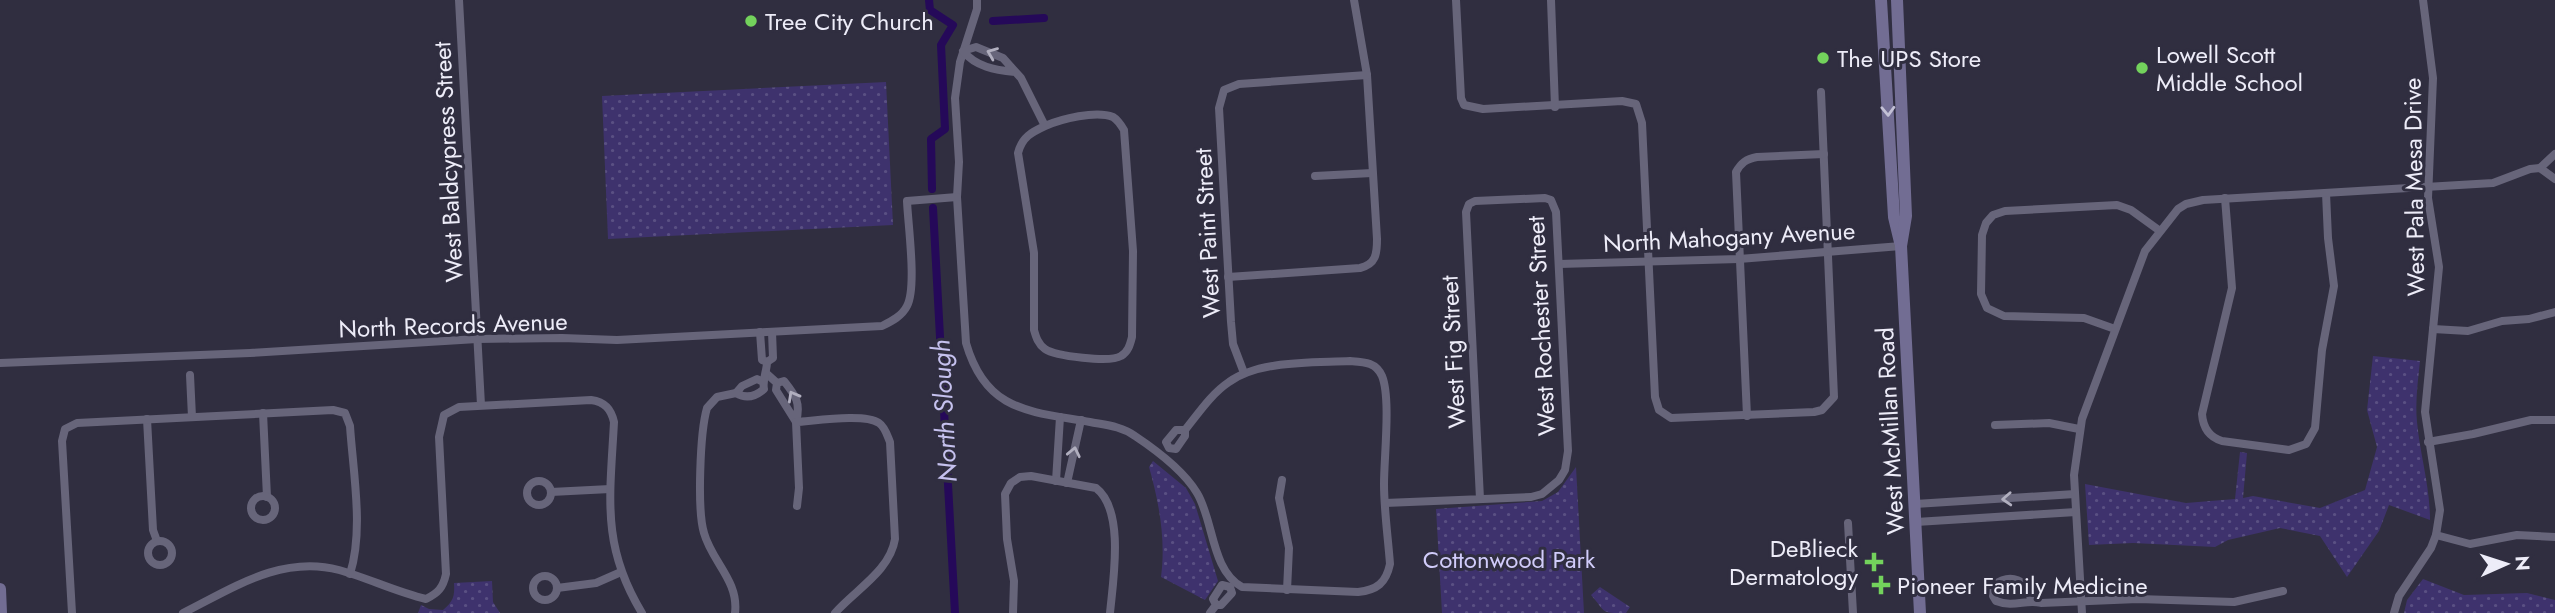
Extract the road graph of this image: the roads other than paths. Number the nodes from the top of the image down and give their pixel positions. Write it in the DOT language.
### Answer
graph roads {
  1 [pos="459,0"];
  2 [pos="986,0"];
  3 [pos="1354,0"];
  4 [pos="1456,0"];
  5 [pos="1550,0"];
  6 [pos="1881,0"];
  7 [pos="1897,0"];
  8 [pos="2423,0"];
  9 [pos="977,4"];
  10 [pos="963,51"];
  11 [pos="1014,72"];
  12 [pos="1367,75"];
  13 [pos="1821,92"];
  14 [pos="1555,107"];
  15 [pos="1045,126"];
  16 [pos="1902,148"];
  17 [pos="1824,154"];
  18 [pos="2555,154"];
  19 [pos="2540,168"];
  20 [pos="1372,173"];
  21 [pos="1315,176"];
  22 [pos="2555,178"];
  23 [pos="2428,188"];
  24 [pos="2326,193"];
  25 [pos="957,197"];
  26 [pos="2225,198"];
  27 [pos="1469,204"];
  28 [pos="1894,217"];
  29 [pos="2160,230"];
  30 [pos="1902,246"];
  31 [pos="1829,252"];
  32 [pos="1739,259"];
  33 [pos="1649,261"];
  34 [pos="1559,264"];
  35 [pos="1228,277"];
  36 [pos="2555,312"];
  37 [pos="2115,329"];
  38 [pos="2433,329"];
  39 [pos="760,332"];
  40 [pos="772,332"];
  41 [pos="477,339"];
  42 [pos="767,362"];
  43 [pos="0,363"];
  44 [pos="1244,373"];
  45 [pos="190,375"];
  46 [pos="765,378"];
  47 [pos="481,405"];
  48 [pos="263,413"];
  49 [pos="1747,416"];
  50 [pos="192,417"];
  51 [pos="1060,417"];
  52 [pos="147,419"];
  53 [pos="1081,420"];
  54 [pos="2555,420"];
  55 [pos="796,422"];
  56 [pos="1996,425"];
  57 [pos="2079,429"];
  58 [pos="2428,442"];
  59 [pos="1162,458"];
  60 [pos="1282,480"];
  61 [pos="1056,481"];
  62 [pos="1067,483"];
  63 [pos="610,489"];
  64 [pos="551,492"];
  65 [pos="2075,495"];
  66 [pos="267,496"];
  67 [pos="1480,499"];
  68 [pos="1385,503"];
  69 [pos="1915,504"];
  70 [pos="797,506"];
  71 [pos="2076,512"];
  72 [pos="1916,522"];
  73 [pos="1848,523"];
  74 [pos="2436,535"];
  75 [pos="2555,537"];
  76 [pos="157,541"];
  77 [pos="621,572"];
  78 [pos="350,574"];
  79 [pos="1231,585"];
  80 [pos="557,588"];
  81 [pos="0,589"];
  82 [pos="1287,590"];
  83 [pos="2283,591"];
  84 [pos="2031,600"];
  85 [pos="2081,601"];
  86 [pos="1,613"];
  87 [pos="72,613"];
  88 [pos="183,613"];
  89 [pos="642,613"];
  90 [pos="735,613"];
  91 [pos="835,613"];
  92 [pos="1013,613"];
  93 [pos="1110,613"];
  94 [pos="1210,613"];
  95 [pos="1853,613"];
  96 [pos="1920,613"];
  97 [pos="2082,613"];
  98 [pos="2394,613"];
  1 -- 41 [label="street, West Baldcypress Street"];
  2 -- 9 [label="street"];
  3 -- 12 [label="street"];
  4 -- 14 [label="street"];
  5 -- 14 [label="street"];
  6 -- 28 [label="main road, West McMillan Road, one-way"];
  7 -- 16 [label="main road, West McMillan Road"];
  8 -- 23 [label="street, West Pala Mesa Drive"];
  9 -- 10 [label="street"];
  10 -- 11 [label="street"];
  11 -- 10 [label="street, one-way"];
  10 -- 25 [label="street"];
  11 -- 15 [label="street"];
  12 -- 20 [label="street"];
  12 -- 35 [label="street, West Paint Street"];
  13 -- 17 [label="street"];
  14 -- 33 [label="street"];
  15 -- 15 [label="street"];
  16 -- 28 [label="main road"];
  16 -- 30 [label="main road, West McMillan Road"];
  17 -- 31 [label="street"];
  17 -- 32 [label="street"];
  18 -- 19 [label="street"];
  19 -- 22 [label="street"];
  19 -- 23 [label="street"];
  20 -- 21 [label="street"];
  20 -- 35 [label="street"];
  23 -- 24 [label="street"];
  23 -- 38 [label="street, West Pala Mesa Drive"];
  24 -- 26 [label="street"];
  24 -- 26 [label="street"];
  25 -- 40 [label="street, North Records Avenue"];
  25 -- 51 [label="street"];
  26 -- 29 [label="street"];
  27 -- 34 [label="street, West Rochester Street"];
  27 -- 67 [label="street, West Fig Street"];
  28 -- 30 [label="main road, West McMillan Road"];
  29 -- 37 [label="street"];
  29 -- 37 [label="street"];
  30 -- 31 [label="street, North Mahogany Avenue"];
  30 -- 69 [label="main road, West McMillan Road"];
  31 -- 32 [label="street, North Mahogany Avenue"];
  31 -- 49 [label="street"];
  32 -- 33 [label="street, North Mahogany Avenue"];
  32 -- 49 [label="street"];
  33 -- 34 [label="street, North Mahogany Avenue"];
  33 -- 49 [label="street"];
  34 -- 67 [label="street, West Rochester Street"];
  35 -- 44 [label="street, West Paint Street"];
  36 -- 38 [label="street"];
  37 -- 57 [label="street"];
  38 -- 58 [label="street, West Pala Mesa Drive"];
  39 -- 40 [label="street, North Records Avenue"];
  39 -- 41 [label="street, North Records Avenue"];
  39 -- 42 [label="street"];
  40 -- 42 [label="street"];
  41 -- 43 [label="street, North Records Avenue"];
  41 -- 47 [label="street, West Baldcypress Street"];
  42 -- 46 [label="street"];
  44 -- 59 [label="street"];
  44 -- 68 [label="street"];
  45 -- 50 [label="street"];
  46 -- 55 [label="street"];
  46 -- 90 [label="street"];
  47 -- 63 [label="street"];
  47 -- 78 [label="street"];
  48 -- 50 [label="street"];
  48 -- 66 [label="street"];
  48 -- 78 [label="street"];
  50 -- 52 [label="street"];
  51 -- 53 [label="street"];
  51 -- 61 [label="street"];
  52 -- 76 [label="street"];
  52 -- 87 [label="street"];
  53 -- 59 [label="street"];
  62 -- 53 [label="street, one-way"];
  54 -- 58 [label="street"];
  55 -- 70 [label="street"];
  55 -- 91 [label="street"];
  56 -- 57 [label="street"];
  57 -- 65 [label="street"];
  58 -- 74 [label="street, West Pala Mesa Drive"];
  59 -- 79 [label="street"];
  60 -- 82 [label="street"];
  61 -- 62 [label="street"];
  61 -- 92 [label="street"];
  62 -- 93 [label="street"];
  63 -- 64 [label="street"];
  63 -- 77 [label="street"];
  65 -- 69 [label="street, one-way"];
  65 -- 71 [label="street"];
  67 -- 68 [label="street"];
  68 -- 82 [label="street"];
  69 -- 72 [label="main road, West McMillan Road"];
  71 -- 72 [label="street"];
  71 -- 85 [label="street"];
  72 -- 96 [label="main road, West McMillan Road"];
  73 -- 95 [label="street"];
  74 -- 75 [label="street"];
  74 -- 98 [label="street, West Pala Mesa Drive"];
  77 -- 80 [label="street"];
  77 -- 89 [label="street"];
  78 -- 88 [label="street"];
  79 -- 82 [label="street"];
  79 -- 94 [label="street"];
  81 -- 86 [label="main road"];
  83 -- 85 [label="street"];
  84 -- 84 [label="street"];
  84 -- 85 [label="street"];
  85 -- 97 [label="street"];
}
